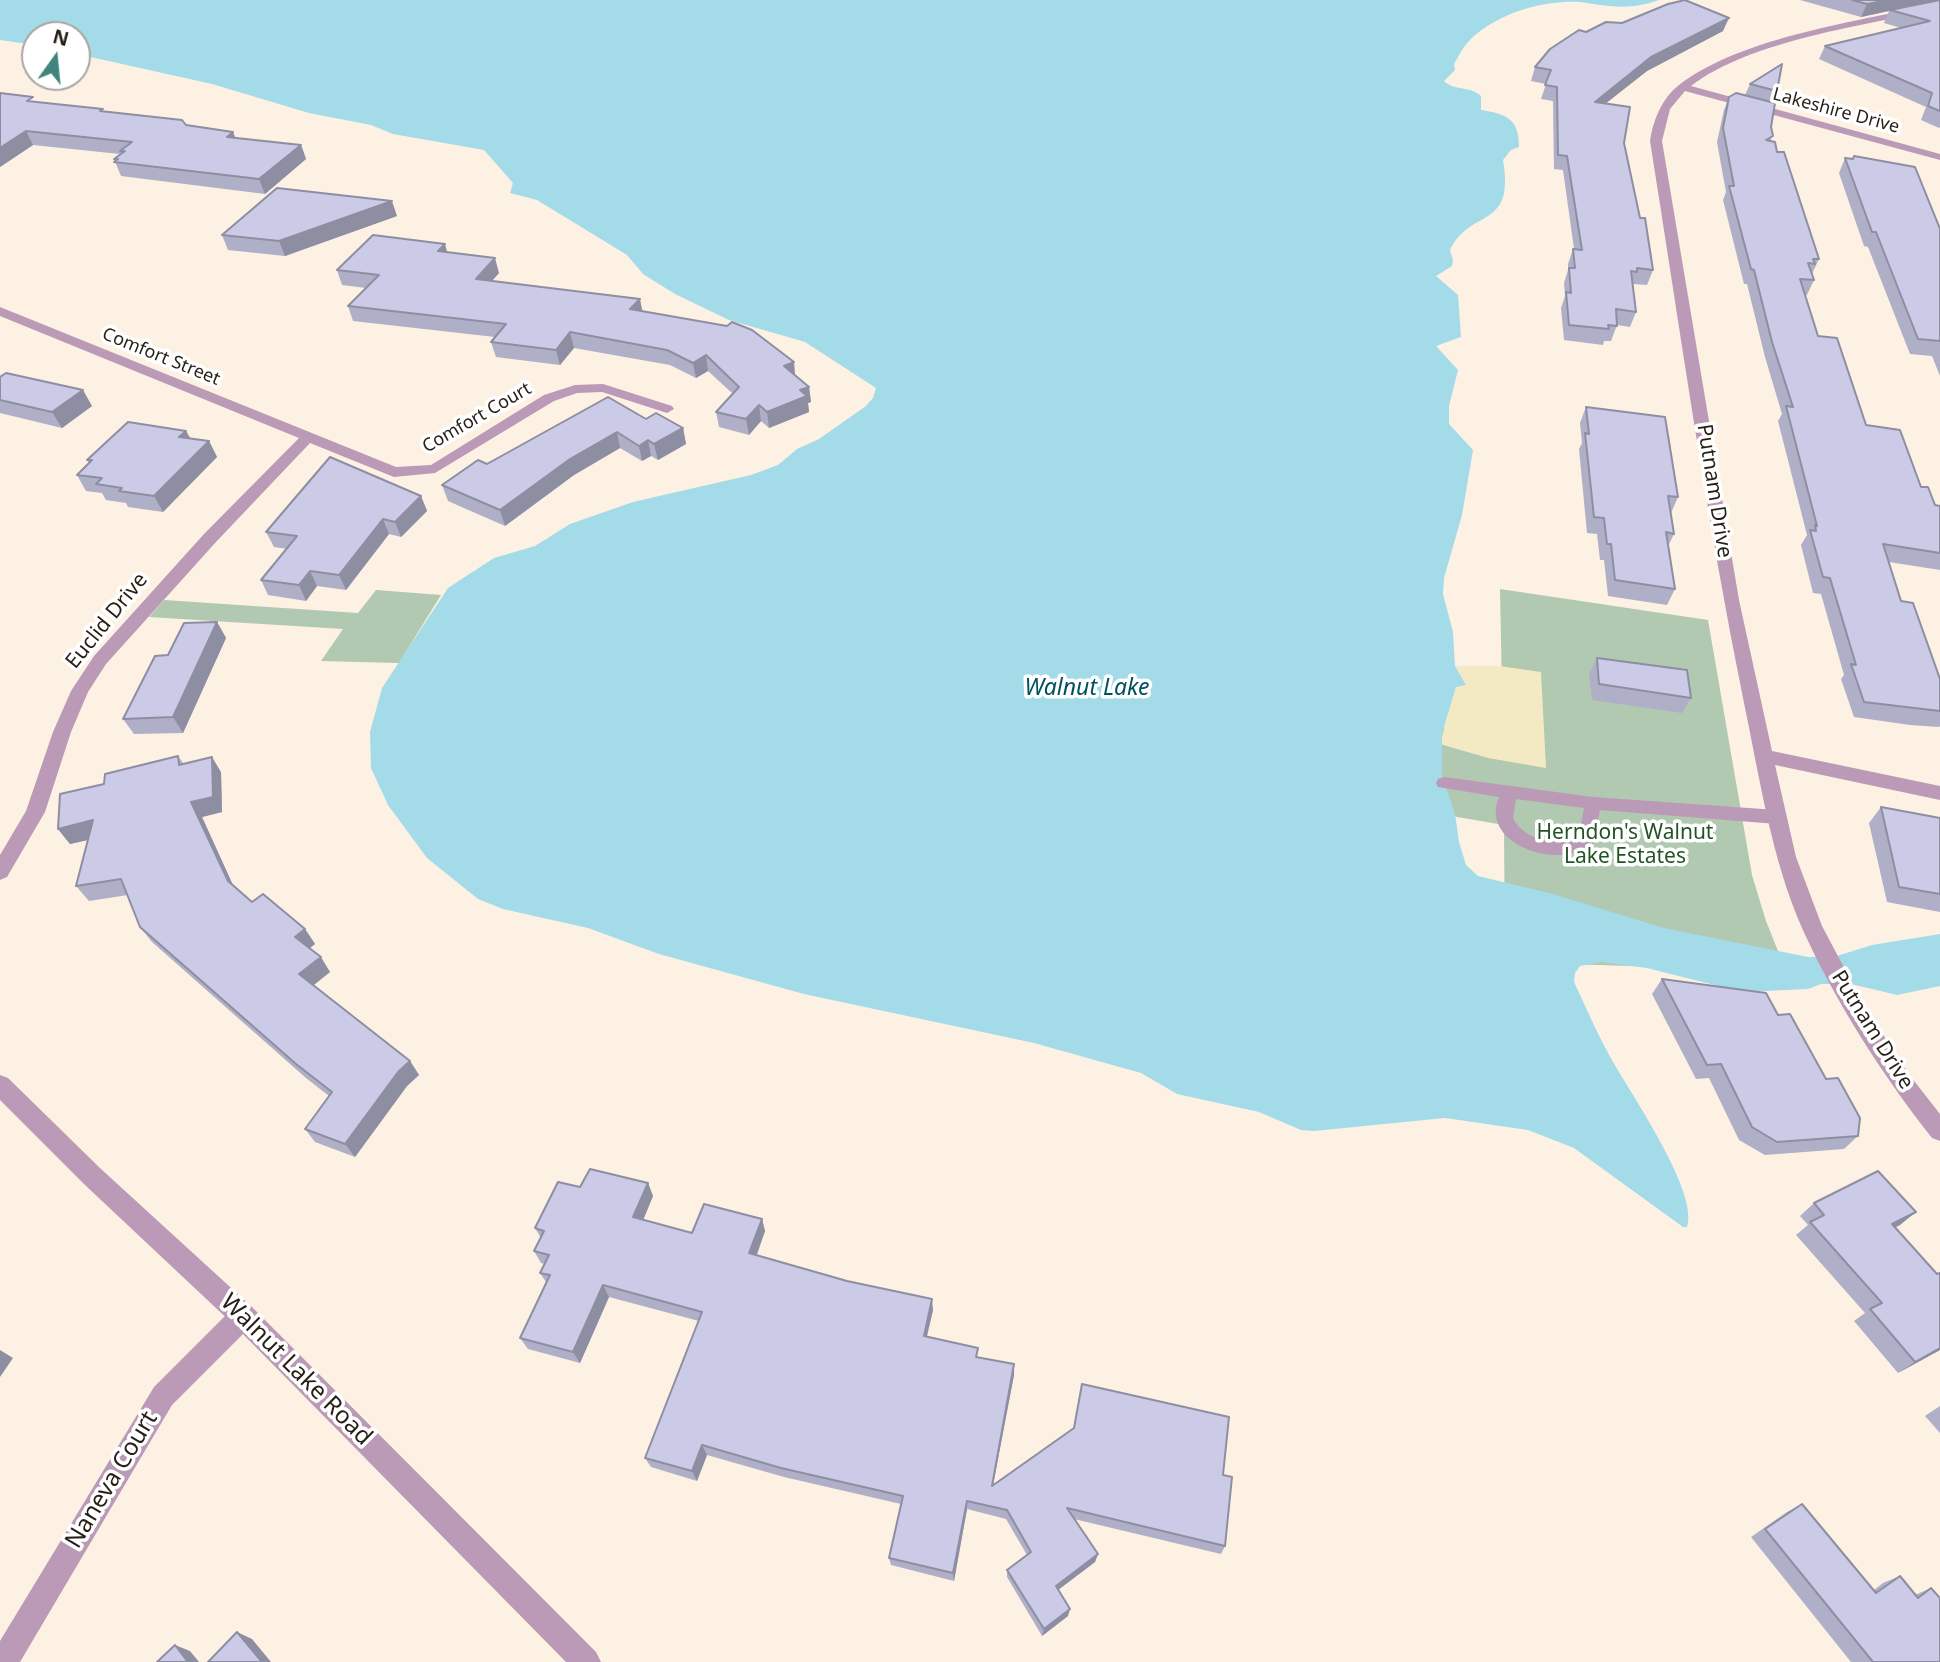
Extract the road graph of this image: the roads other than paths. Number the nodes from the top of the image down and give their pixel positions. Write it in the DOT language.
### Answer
graph roads {
  1 [pos="1940,6"];
  2 [pos="1682,87"];
  3 [pos="1940,157"];
  4 [pos="0,311"];
  5 [pos="667,409"];
  6 [pos="308,437"];
  7 [pos="1766,756"];
  8 [pos="1444,783"];
  9 [pos="1510,792"];
  10 [pos="1940,793"];
  11 [pos="1593,803"];
  12 [pos="1777,817"];
  13 [pos="0,872"];
  14 [pos="0,1085"];
  15 [pos="1940,1130"];
  16 [pos="243,1316"];
  17 [pos="5,1662"];
  18 [pos="586,1662"];
  1 -- 2 [label="street, Putnam Drive"];
  2 -- 3 [label="street, Lakeshire Drive"];
  2 -- 7 [label="street, Putnam Drive"];
  4 -- 6 [label="street, Comfort Street"];
  5 -- 6 [label="street, Comfort Court"];
  6 -- 13 [label="street, Euclid Drive"];
  7 -- 10 [label="street"];
  7 -- 12 [label="street, Putnam Drive"];
  8 -- 9 [label="lane"];
  9 -- 11 [label="lane"];
  9 -- 11 [label="lane"];
  11 -- 12 [label="lane"];
  12 -- 15 [label="street, Putnam Drive"];
  14 -- 16 [label="street, Walnut Lake Road"];
  16 -- 17 [label="street, Naneva Court"];
  16 -- 18 [label="street, Walnut Lake Road"];
}
